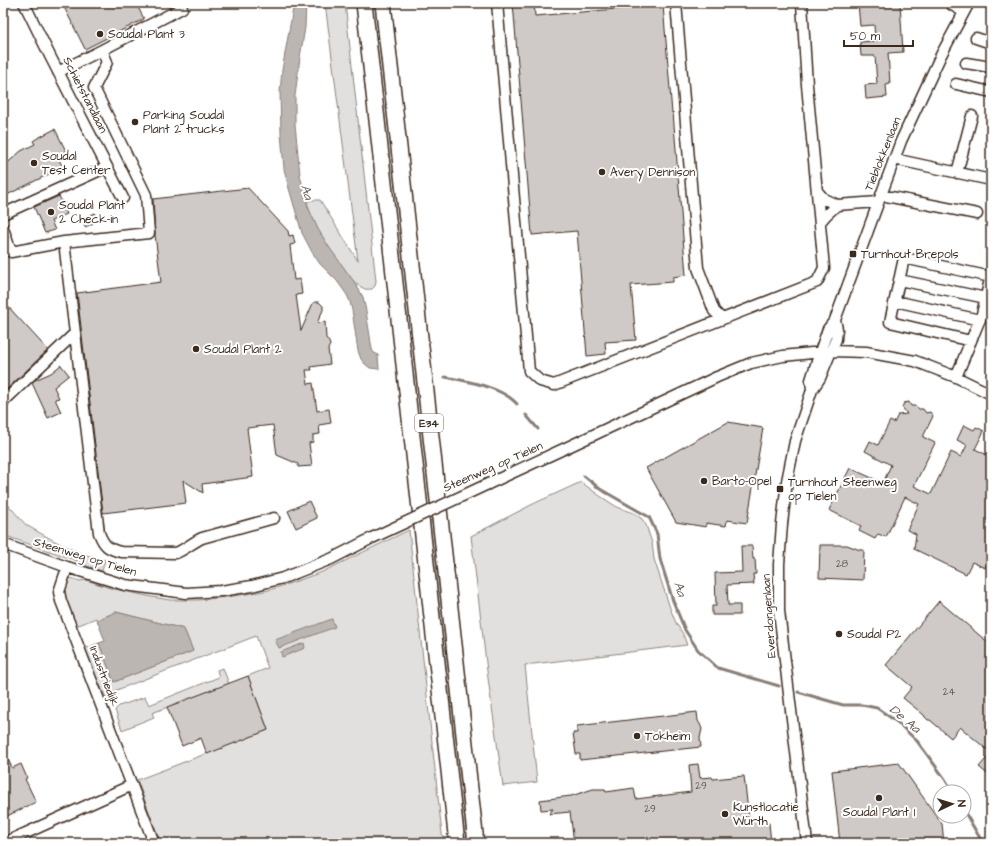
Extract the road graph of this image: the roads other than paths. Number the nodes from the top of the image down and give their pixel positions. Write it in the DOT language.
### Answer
graph roads {
  1 [pos="24,3"];
  2 [pos="180,3"];
  3 [pos="364,3"];
  4 [pos="383,3"];
  5 [pos="496,3"];
  6 [pos="676,3"];
  7 [pos="802,3"];
  8 [pos="951,3"];
  9 [pos="966,7"];
  10 [pos="976,38"];
  11 [pos="991,43"];
  12 [pos="102,50"];
  13 [pos="966,63"];
  14 [pos="991,67"];
  15 [pos="58,72"];
  16 [pos="956,84"];
  17 [pos="991,92"];
  18 [pos="972,116"];
  19 [pos="894,159"];
  20 [pos="107,167"];
  21 [pos="957,173"];
  22 [pos="991,180"];
  23 [pos="817,191"];
  24 [pos="123,198"];
  25 [pos="880,198"];
  26 [pos="837,205"];
  27 [pos="3,214"];
  28 [pos="977,214"];
  29 [pos="820,222"];
  30 [pos="3,228"];
  31 [pos="64,242"];
  32 [pos="991,276"];
  33 [pos="899,280"];
  34 [pos="988,294"];
  35 [pos="895,301"];
  36 [pos="985,317"];
  37 [pos="722,319"];
  38 [pos="835,320"];
  39 [pos="75,333"];
  40 [pos="971,341"];
  41 [pos="831,351"];
  42 [pos="820,352"];
  43 [pos="956,378"];
  44 [pos="812,390"];
  45 [pos="991,394"];
  46 [pos="3,402"];
  47 [pos="274,518"];
  48 [pos="3,544"];
  49 [pos="65,574"];
  50 [pos="132,785"];
  51 [pos="4,843"];
  52 [pos="154,843"];
  53 [pos="457,843"];
  54 [pos="476,843"];
  55 [pos="807,843"];
  1 -- 15 [label="street, Schietstandlaan"];
  2 -- 12 [label="street"];
  3 -- 53 [label="highway, E34"];
  4 -- 54 [label="highway, E34"];
  5 -- 37 [label="street"];
  6 -- 37 [label="street"];
  7 -- 23 [label="street"];
  8 -- 9 [label="street"];
  9 -- 19 [label="street, Tieblokkenlaan"];
  10 -- 11 [label="street"];
  12 -- 15 [label="street"];
  12 -- 31 [label="street"];
  13 -- 14 [label="street"];
  15 -- 20 [label="street, Schietstandlaan"];
  16 -- 17 [label="street"];
  18 -- 21 [label="street"];
  19 -- 21 [label="street"];
  19 -- 25 [label="street, Tieblokkenlaan"];
  20 -- 24 [label="street, Schietstandlaan"];
  20 -- 27 [label="street"];
  21 -- 22 [label="street"];
  23 -- 26 [label="street"];
  23 -- 29 [label="street"];
  25 -- 26 [label="street"];
  25 -- 28 [label="street"];
  25 -- 38 [label="street, Tieblokkenlaan"];
  26 -- 29 [label="street"];
  29 -- 37 [label="street"];
  30 -- 31 [label="street"];
  31 -- 39 [label="street"];
  32 -- 33 [label="street"];
  32 -- 34 [label="street"];
  33 -- 34 [label="street"];
  33 -- 35 [label="street"];
  34 -- 36 [label="street"];
  35 -- 36 [label="street"];
  35 -- 40 [label="street"];
  36 -- 40 [label="street"];
  38 -- 41 [label="street, Tieblokkenlaan"];
  38 -- 42 [label="street, Tieblokkenlaan"];
  39 -- 46 [label="street"];
  39 -- 47 [label="street"];
  40 -- 43 [label="street"];
  41 -- 42 [label="street, Steenweg op Tielen"];
  41 -- 43 [label="street, Steenweg op Tielen"];
  41 -- 44 [label="street, Everdongenlaan"];
  42 -- 44 [label="street, Everdongenlaan"];
  42 -- 48 [label="street, Steenweg op Tielen, bridge"];
  43 -- 45 [label="street, Steenweg op Tielen"];
  44 -- 55 [label="street, Everdongenlaan"];
  49 -- 50 [label="street, Industriedijk"];
  50 -- 51 [label="street"];
  50 -- 52 [label="street, Industriedijk"];
}
